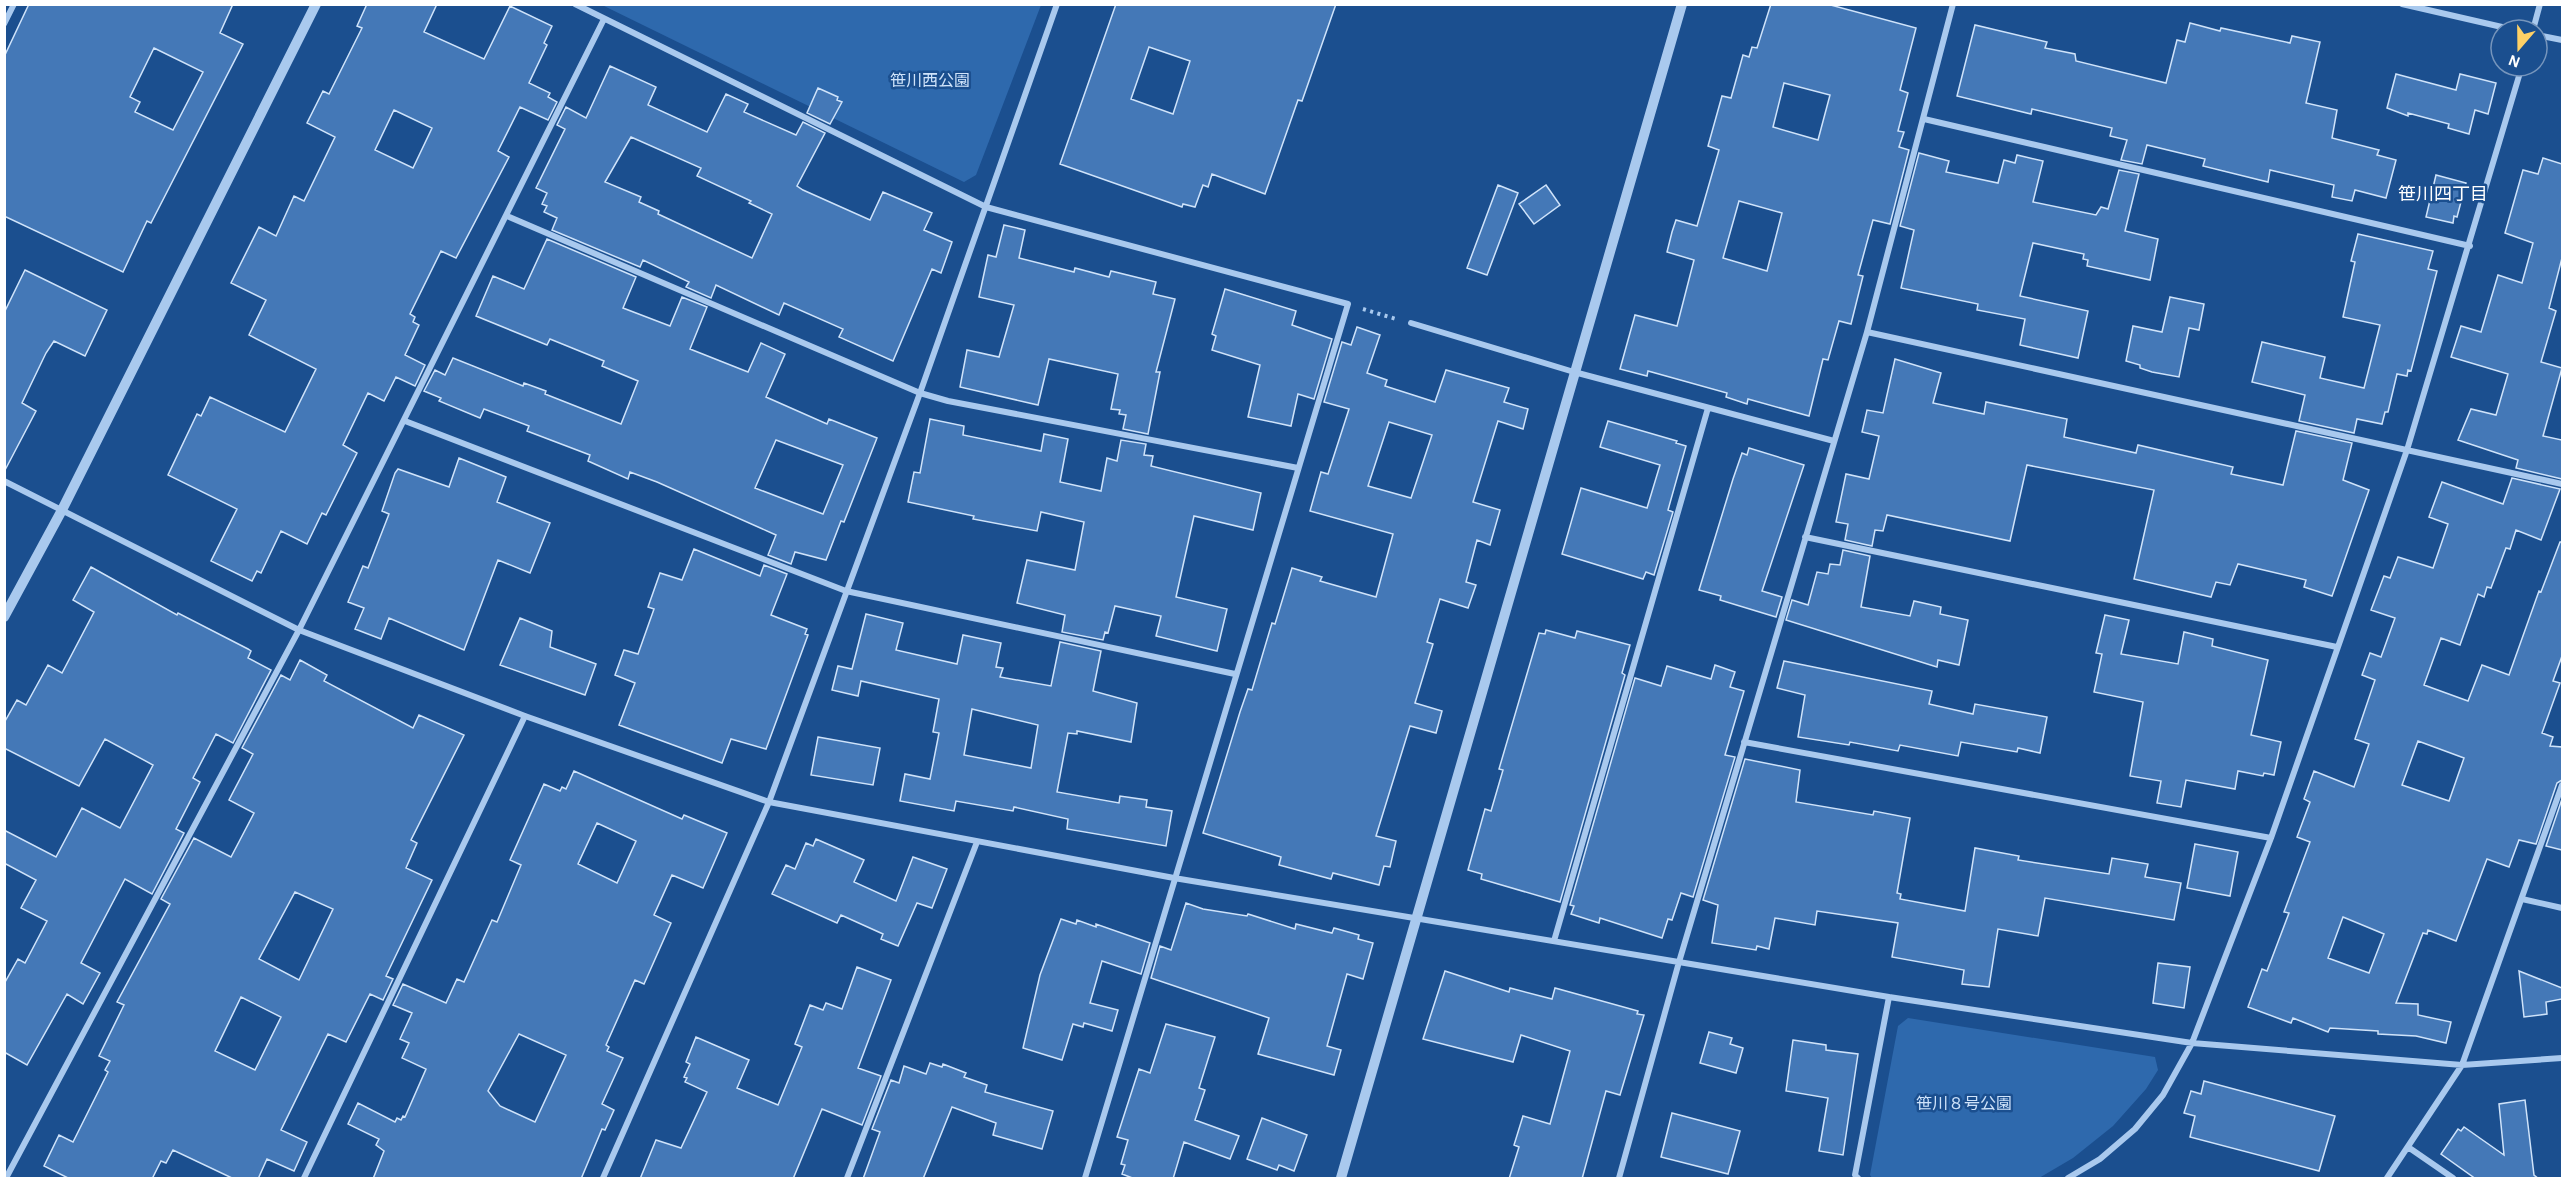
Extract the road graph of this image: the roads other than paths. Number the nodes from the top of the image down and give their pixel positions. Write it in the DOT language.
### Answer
graph roads {
  1 [pos="14,4"];
  2 [pos="316,4"];
  3 [pos="575,4"];
  4 [pos="1057,4"];
  5 [pos="1682,4"];
  6 [pos="1953,4"];
  7 [pos="2402,4"];
  8 [pos="604,18"];
  9 [pos="4,24"];
  10 [pos="2489,24"];
  11 [pos="2519,78"];
  12 [pos="1924,119"];
  13 [pos="986,207"];
  14 [pos="507,216"];
  15 [pos="2470,246"];
  16 [pos="1411,324"];
  17 [pos="1867,332"];
  18 [pos="1574,372"];
  19 [pos="920,393"];
  20 [pos="1708,408"];
  21 [pos="405,420"];
  22 [pos="1834,441"];
  23 [pos="2407,450"];
  24 [pos="1298,468"];
  25 [pos="4,481"];
  26 [pos="2562,484"];
  27 [pos="62,510"];
  28 [pos="1806,537"];
  29 [pos="846,591"];
  30 [pos="4,617"];
  31 [pos="299,630"];
  32 [pos="2337,647"];
  33 [pos="1235,674"];
  34 [pos="525,716"];
  35 [pos="1744,742"];
  36 [pos="2562,785"];
  37 [pos="769,802"];
  38 [pos="2271,838"];
  39 [pos="976,842"];
  40 [pos="1174,878"];
  41 [pos="2522,899"];
  42 [pos="2562,908"];
  43 [pos="1416,917"];
  44 [pos="1554,941"];
  45 [pos="1679,962"];
  46 [pos="1889,997"];
  47 [pos="2192,1043"];
  48 [pos="2562,1058"];
  49 [pos="2462,1065"];
  50 [pos="2408,1147"];
  51 [pos="6,1179"];
  52 [pos="304,1179"];
  53 [pos="603,1179"];
  54 [pos="847,1179"];
  55 [pos="1085,1179"];
  56 [pos="1341,1179"];
  57 [pos="1619,1179"];
  58 [pos="1858,1179"];
  59 [pos="2068,1179"];
  60 [pos="2387,1179"];
  61 [pos="2453,1179"];
  1 -- 9 [label="street"];
  2 -- 27 [label="street"];
  3 -- 8 [label="street"];
  4 -- 13 [label="street"];
  5 -- 18 [label="street"];
  6 -- 12 [label="street"];
  7 -- 10 [label="street"];
  8 -- 13 [label="street"];
  8 -- 14 [label="street"];
  11 -- 15 [label="street"];
  12 -- 15 [label="street"];
  12 -- 17 [label="street"];
  13 -- 19 [label="street"];
  13 -- 24 [label="street"];
  14 -- 19 [label="street"];
  14 -- 21 [label="street"];
  15 -- 23 [label="street"];
  16 -- 18 [label="street"];
  17 -- 22 [label="street"];
  17 -- 23 [label="street"];
  18 -- 20 [label="street"];
  18 -- 43 [label="street"];
  19 -- 24 [label="street"];
  19 -- 29 [label="street"];
  20 -- 22 [label="street"];
  20 -- 44 [label="street"];
  21 -- 29 [label="street"];
  21 -- 31 [label="street"];
  22 -- 28 [label="street"];
  23 -- 26 [label="street"];
  23 -- 32 [label="street"];
  24 -- 33 [label="street"];
  25 -- 27 [label="street"];
  27 -- 30 [label="street"];
  27 -- 31 [label="street"];
  28 -- 32 [label="street"];
  28 -- 35 [label="street"];
  29 -- 33 [label="street"];
  29 -- 37 [label="street"];
  31 -- 34 [label="street"];
  31 -- 51 [label="street"];
  32 -- 38 [label="street"];
  33 -- 40 [label="street"];
  34 -- 37 [label="street"];
  34 -- 52 [label="street"];
  35 -- 38 [label="street"];
  35 -- 45 [label="street"];
  36 -- 41 [label="street"];
  37 -- 39 [label="street"];
  37 -- 53 [label="street"];
  38 -- 47 [label="street"];
  39 -- 40 [label="street"];
  39 -- 54 [label="street"];
  40 -- 43 [label="street"];
  40 -- 55 [label="street"];
  41 -- 42 [label="street"];
  41 -- 49 [label="street"];
  43 -- 44 [label="street"];
  43 -- 56 [label="street"];
  44 -- 45 [label="street"];
  45 -- 46 [label="street"];
  45 -- 57 [label="street"];
  46 -- 47 [label="street"];
  46 -- 58 [label="street"];
  47 -- 49 [label="street"];
  47 -- 59 [label="street"];
  48 -- 49 [label="street"];
  49 -- 50 [label="street"];
  50 -- 60 [label="street"];
  50 -- 61 [label="street"];
}
